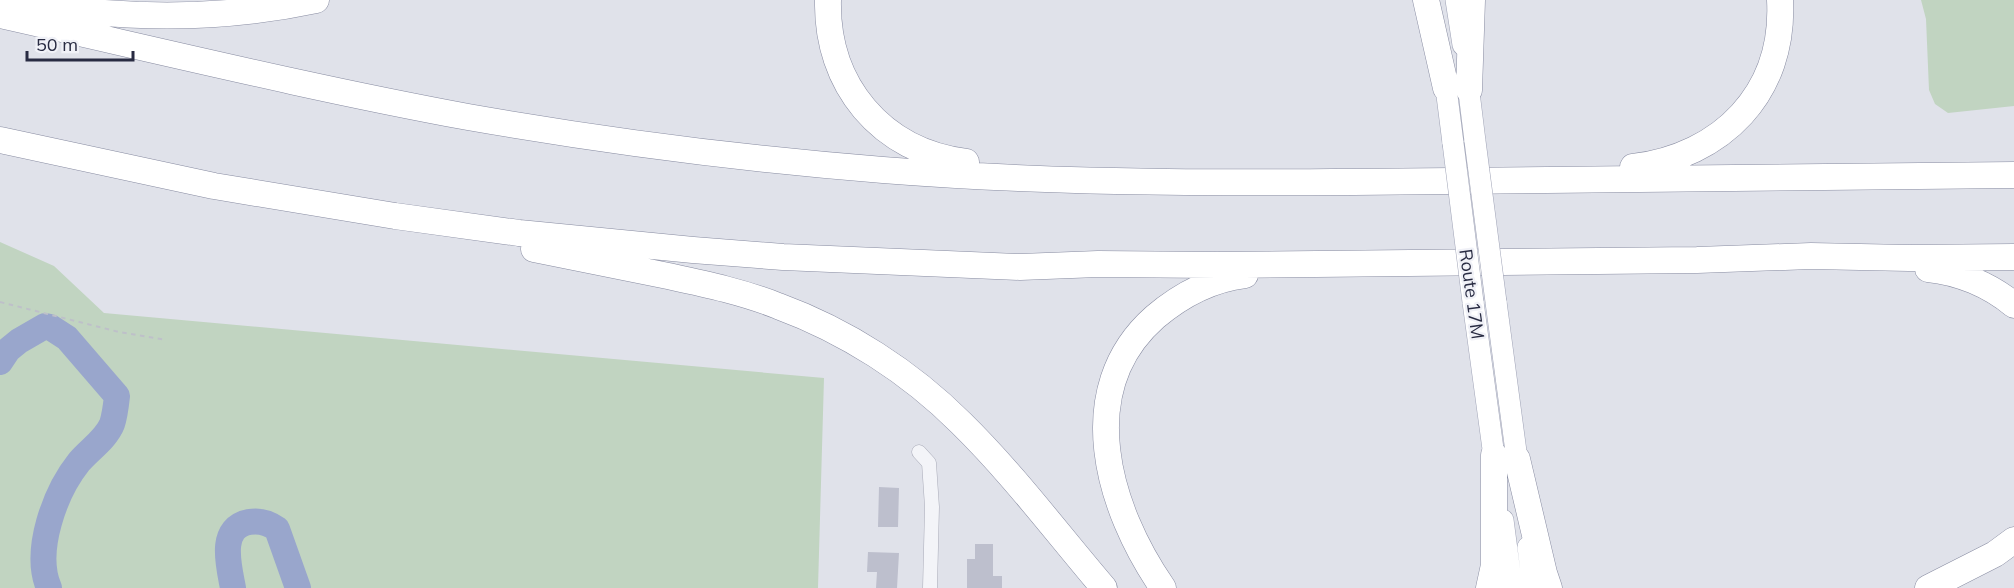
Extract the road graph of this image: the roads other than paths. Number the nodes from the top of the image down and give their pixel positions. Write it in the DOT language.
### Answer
graph roads {
  1 [pos="5,0"];
  2 [pos="316,0"];
  3 [pos="828,0"];
  4 [pos="1426,0"];
  5 [pos="1435,0"];
  6 [pos="1456,0"];
  7 [pos="1472,0"];
  8 [pos="1780,0"];
  9 [pos="0,15"];
  10 [pos="1458,89"];
  11 [pos="0,140"];
  12 [pos="2014,175"];
  13 [pos="1097,180"];
  14 [pos="1522,180"];
  15 [pos="358,211"];
  16 [pos="1811,256"];
  17 [pos="2014,257"];
  18 [pos="1335,264"];
  19 [pos="2014,305"];
  20 [pos="920,452"];
  21 [pos="1505,457"];
  22 [pos="2014,540"];
  23 [pos="930,588"];
  24 [pos="1104,588"];
  25 [pos="1162,588"];
  26 [pos="1490,588"];
  27 [pos="1512,588"];
  28 [pos="1533,588"];
  29 [pos="1550,588"];
  30 [pos="1928,588"];
  1 -- 2 [label="highway"];
  3 -- 13 [label="highway"];
  4 -- 10 [label="highway"];
  5 -- 10 [label="main road, Route 17M"];
  6 -- 10 [label="main road, Route 17M"];
  7 -- 10 [label="highway"];
  8 -- 14 [label="highway"];
  9 -- 13 [label="highway"];
  10 -- 21 [label="main road, Route 17M, bridge"];
  10 -- 21 [label="main road, Route 17M, bridge"];
  11 -- 15 [label="highway"];
  12 -- 14 [label="highway"];
  13 -- 14 [label="highway"];
  15 -- 18 [label="highway"];
  15 -- 24 [label="highway"];
  16 -- 17 [label="highway"];
  16 -- 18 [label="highway"];
  16 -- 19 [label="highway"];
  18 -- 25 [label="highway"];
  20 -- 23 [label="street"];
  21 -- 26 [label="highway"];
  21 -- 27 [label="main road, Route 17M"];
  21 -- 28 [label="main road, Route 17M"];
  21 -- 29 [label="highway"];
  22 -- 30 [label="highway"];
}
